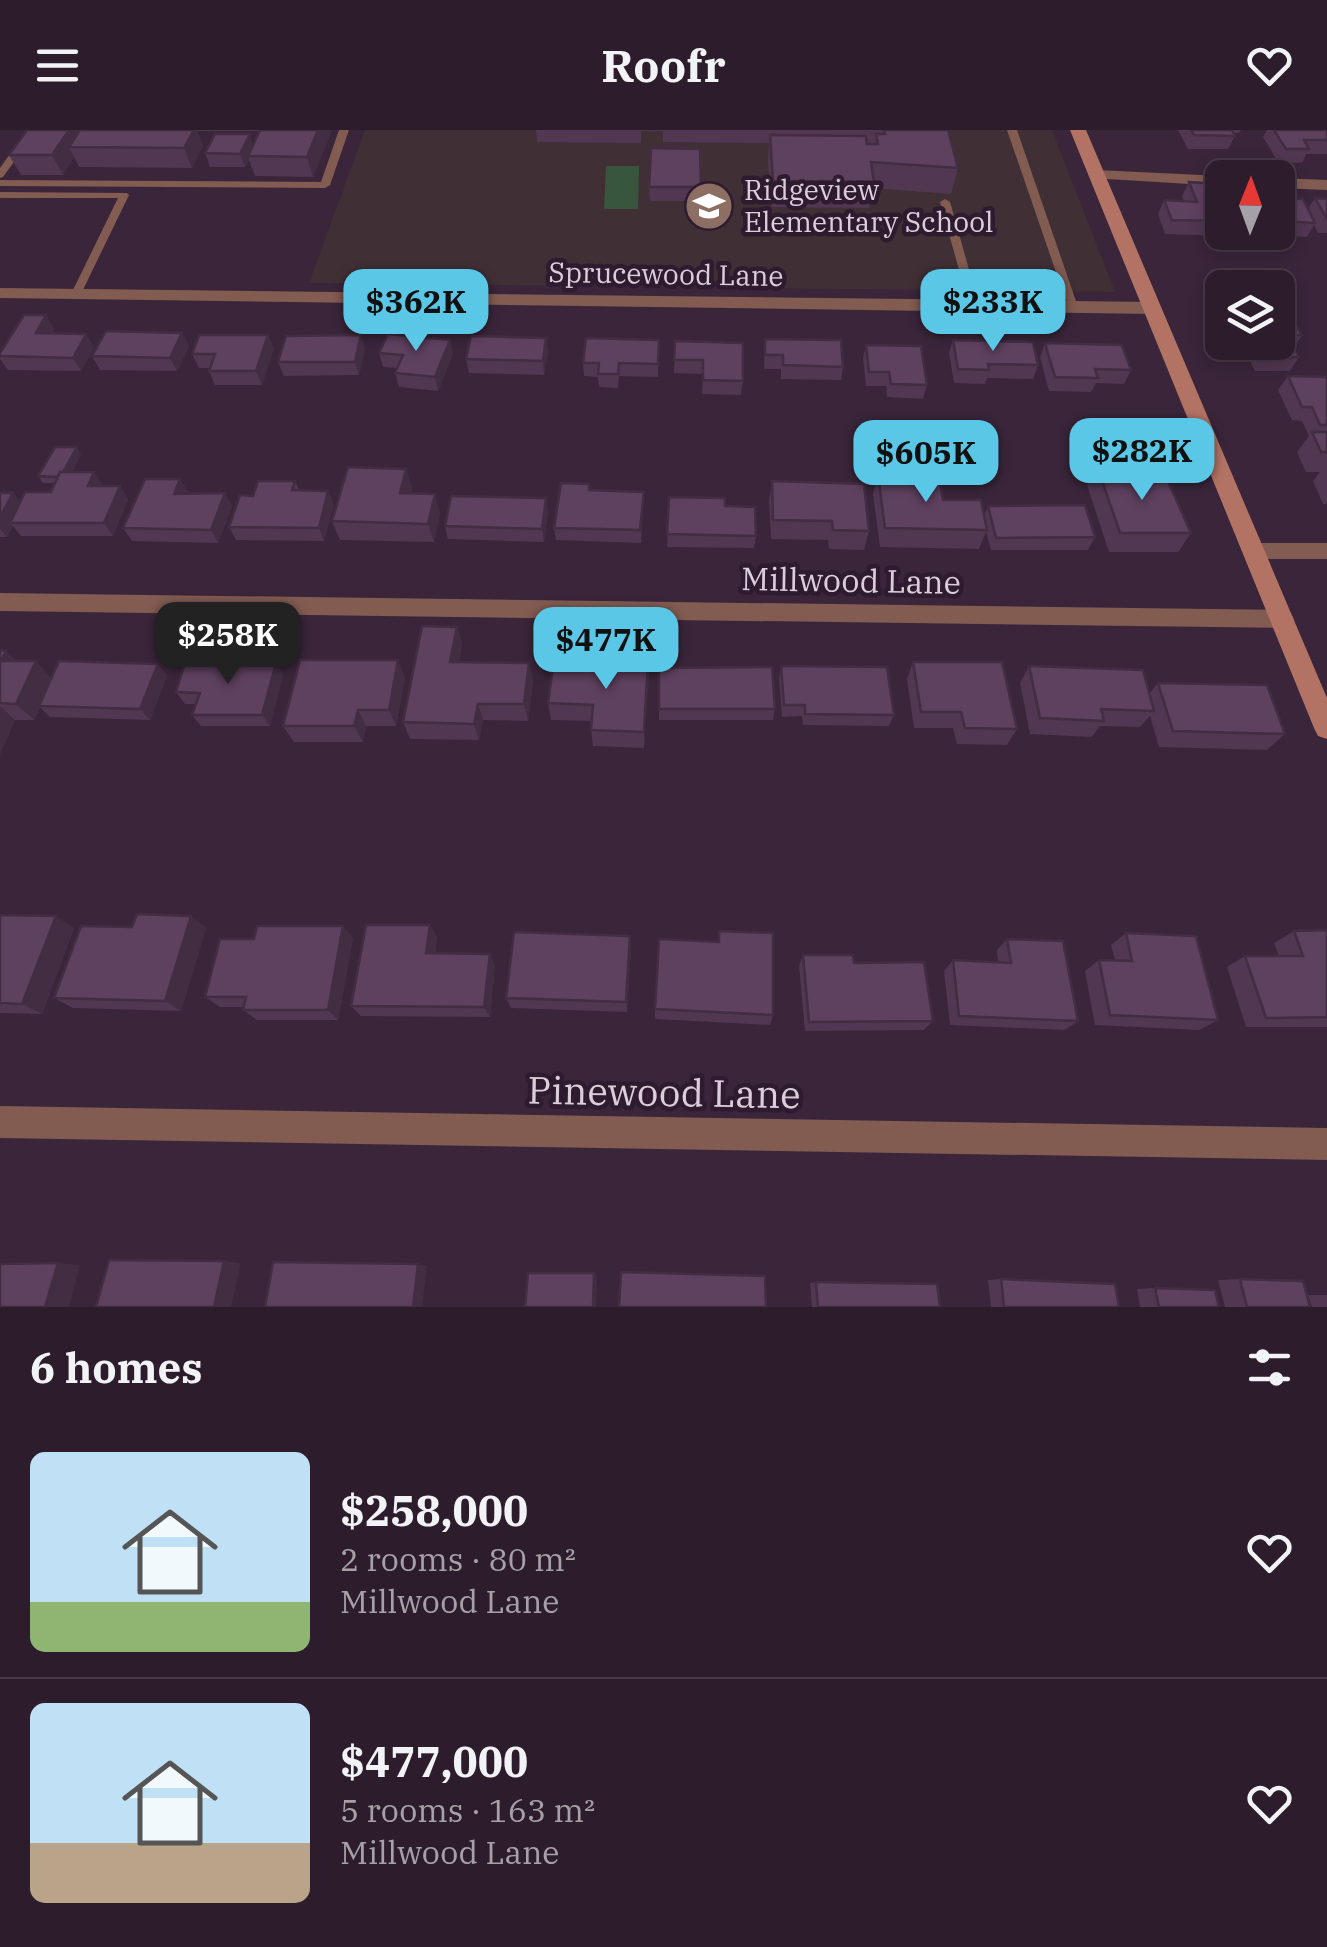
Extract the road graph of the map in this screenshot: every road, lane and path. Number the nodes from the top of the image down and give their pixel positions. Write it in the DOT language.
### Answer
graph roads {
  1 [pos="32,130"];
  2 [pos="344,130"];
  3 [pos="1012,130"];
  4 [pos="1078,130"];
  5 [pos="0,175"];
  6 [pos="1097,175"];
  7 [pos="1205,180"];
  8 [pos="0,183"];
  9 [pos="1295,184"];
  10 [pos="1327,186"];
  11 [pos="0,195"];
  12 [pos="944,202"];
  13 [pos="0,293"];
  14 [pos="76,294"];
  15 [pos="974,305"];
  16 [pos="1073,307"];
  17 [pos="1152,308"];
  18 [pos="1253,550"];
  19 [pos="1327,552"];
  20 [pos="0,602"];
  21 [pos="1282,619"];
  22 [pos="1327,728"];
  23 [pos="0,1122"];
  24 [pos="1327,1144"];
  1 -- 5 [label="lane"];
  2 -- 8 [label="lane"];
  3 -- 16 [label="lane"];
  4 -- 6 [label="main road"];
  6 -- 7 [label="street"];
  6 -- 17 [label="main road"];
  9 -- 10 [label="street"];
  11 -- 14 [label="lane"];
  12 -- 15 [label="lane"];
  13 -- 14 [label="street, Sprucewood Lane"];
  14 -- 15 [label="street, Sprucewood Lane"];
  15 -- 16 [label="street, Sprucewood Lane"];
  16 -- 17 [label="street, Sprucewood Lane"];
  17 -- 18 [label="main road"];
  18 -- 19 [label="street"];
  18 -- 21 [label="main road"];
  20 -- 21 [label="street, Millwood Lane"];
  21 -- 22 [label="main road"];
  23 -- 24 [label="street, Pinewood Lane"];
}
